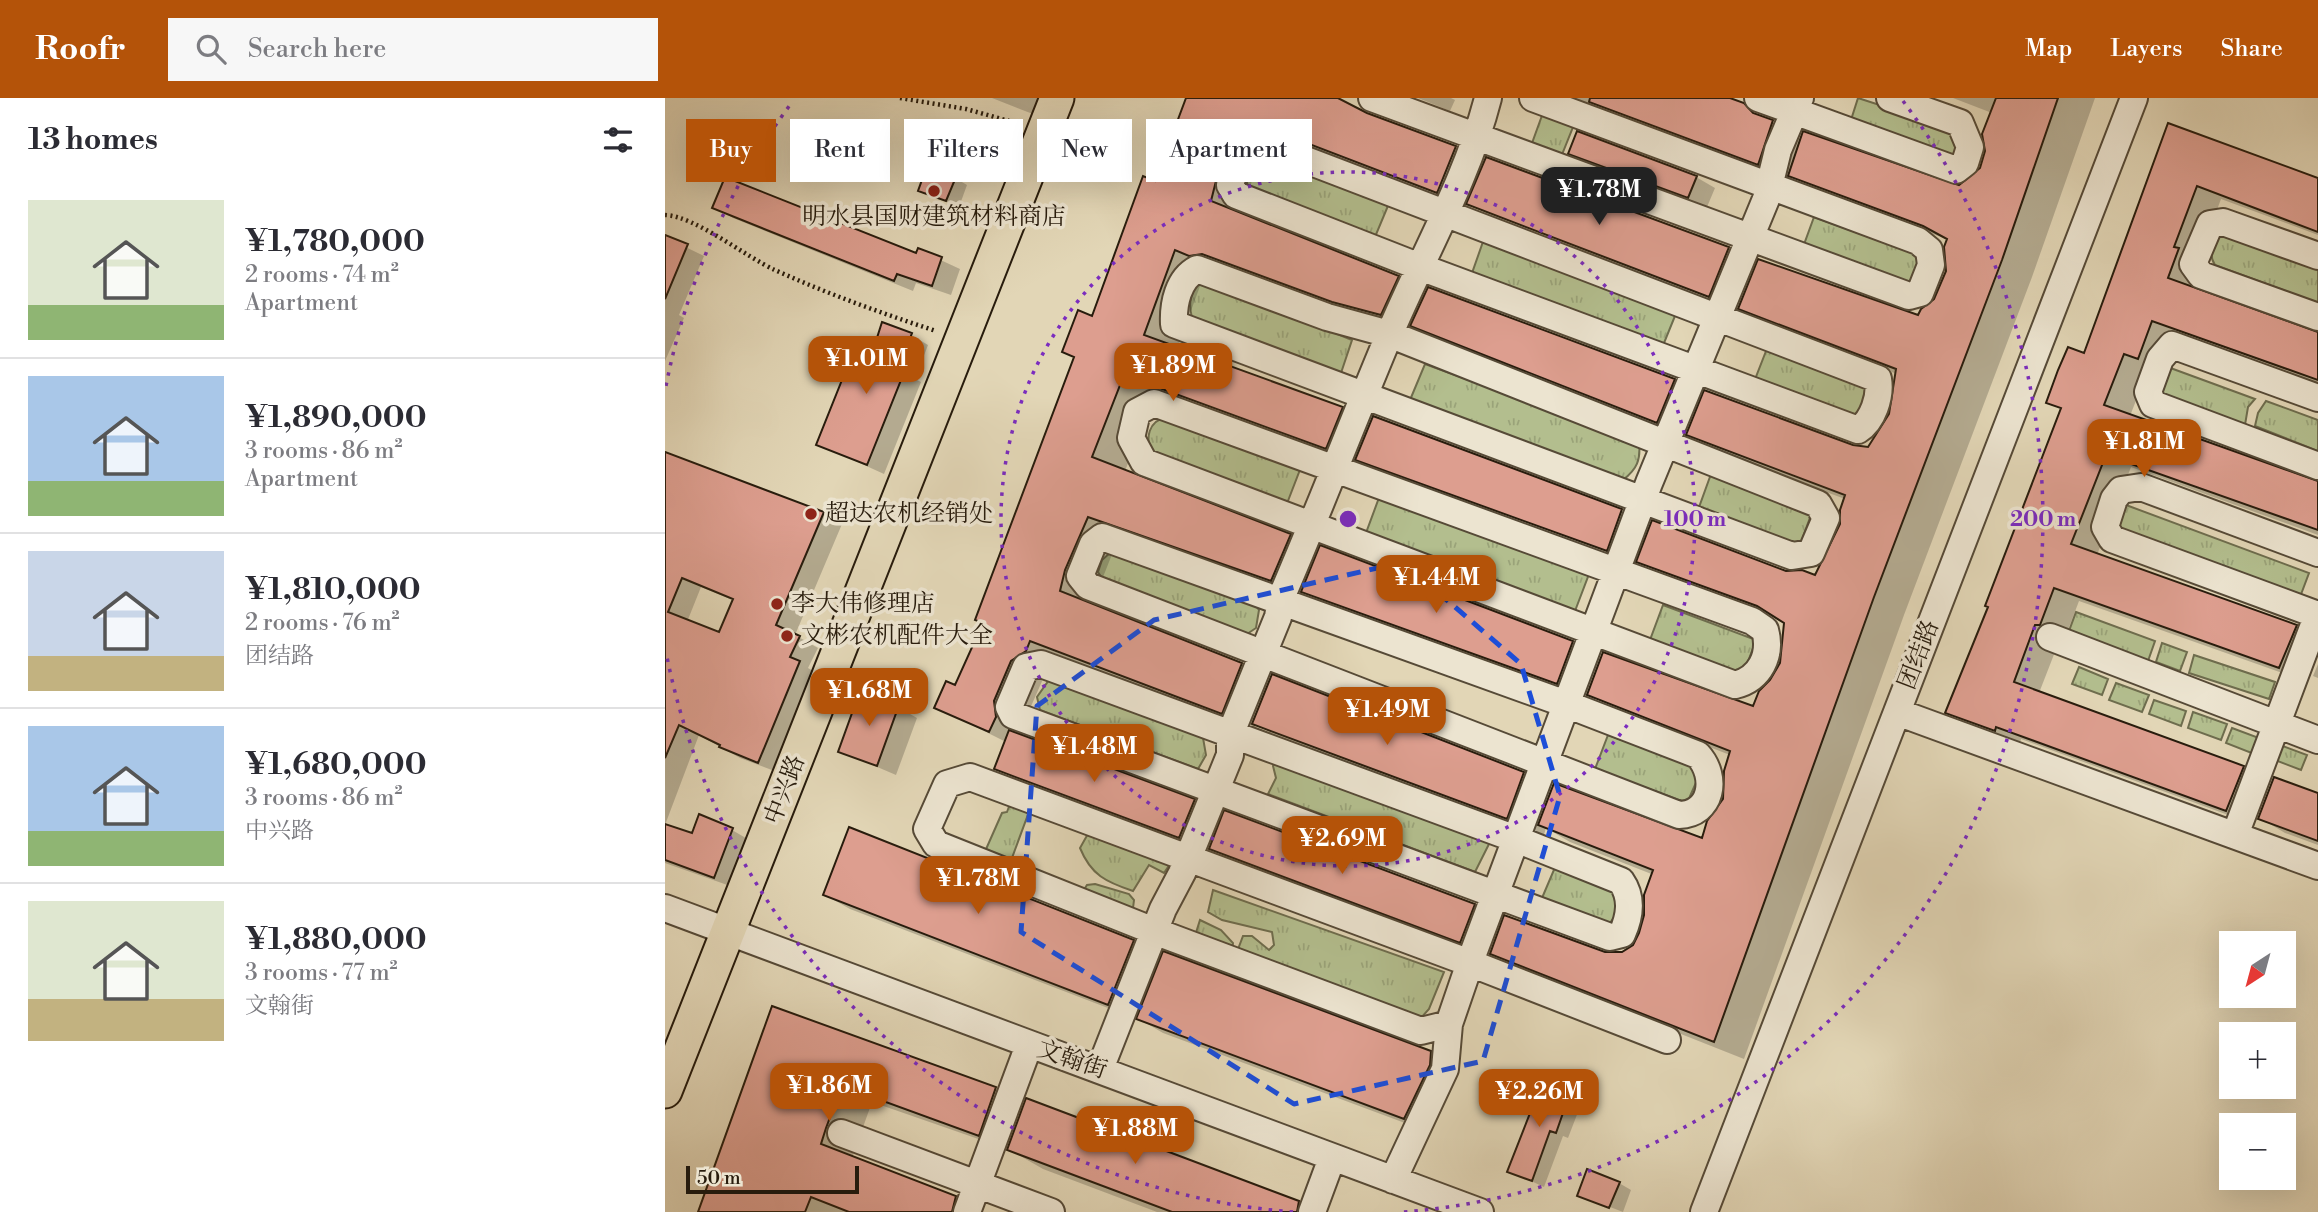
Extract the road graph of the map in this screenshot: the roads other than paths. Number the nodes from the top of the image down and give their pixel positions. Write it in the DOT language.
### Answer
graph roads {
  1 [pos="1058,98"];
  2 [pos="1372,98"];
  3 [pos="1488,98"];
  4 [pos="1533,98"];
  5 [pos="1758,98"];
  6 [pos="1890,98"];
  7 [pos="2134,98"];
  8 [pos="1797,105"];
  9 [pos="1476,136"];
  10 [pos="1769,186"];
  11 [pos="1445,214"];
  12 [pos="1750,238"];
  13 [pos="2318,256"];
  14 [pos="1420,267"];
  15 [pos="2318,317"];
  16 [pos="1719,318"];
  17 [pos="1389,334"];
  18 [pos="1697,370"];
  19 [pos="1365,397"];
  20 [pos="2318,398"];
  21 [pos="1666,443"];
  22 [pos="2318,466"];
  23 [pos="1335,470"];
  24 [pos="1643,499"];
  25 [pos="1313,524"];
  26 [pos="2318,553"];
  27 [pos="1616,572"];
  28 [pos="1281,602"];
  29 [pos="2318,615"];
  30 [pos="1594,630"];
  31 [pos="2050,637"];
  32 [pos="1263,653"];
  33 [pos="1566,704"];
  34 [pos="1897,712"];
  35 [pos="2277,725"];
  36 [pos="1230,734"];
  37 [pos="2318,740"];
  38 [pos="1545,761"];
  39 [pos="1216,790"];
  40 [pos="2235,835"];
  41 [pos="1516,839"];
  42 [pos="1188,859"];
  43 [pos="2318,866"];
  44 [pos="1496,893"];
  45 [pos="665,908"];
  46 [pos="1154,931"];
  47 [pos="730,932"];
  48 [pos="1470,963"];
  49 [pos="1449,1024"];
  50 [pos="1667,1040"];
  51 [pos="1029,1045"];
  52 [pos="1100,1069"];
  53 [pos="665,1091"];
  54 [pos="841,1133"];
  55 [pos="1332,1158"];
  56 [pos="1393,1180"];
  57 [pos="978,1184"];
  58 [pos="967,1212"];
  59 [pos="1051,1212"];
  60 [pos="1312,1212"];
  61 [pos="1480,1212"];
  62 [pos="1704,1212"];
  1 -- 47 [label="main road, 中兴路"];
  2 -- 9 [label="street"];
  3 -- 9 [label="street"];
  4 -- 10 [label="street"];
  5 -- 8 [label="street"];
  6 -- 8 [label="street"];
  7 -- 34 [label="street, 团结路"];
  8 -- 10 [label="street"];
  9 -- 11 [label="street"];
  9 -- 12 [label="street"];
  10 -- 12 [label="street"];
  10 -- 12 [label="street"];
  11 -- 14 [label="street"];
  11 -- 14 [label="street"];
  11 -- 16 [label="street"];
  12 -- 16 [label="street"];
  13 -- 15 [label="street"];
  14 -- 17 [label="street"];
  14 -- 18 [label="street"];
  16 -- 18 [label="street"];
  16 -- 18 [label="street"];
  17 -- 19 [label="street"];
  17 -- 19 [label="street"];
  17 -- 21 [label="street"];
  18 -- 21 [label="street"];
  19 -- 23 [label="street"];
  19 -- 24 [label="street"];
  20 -- 22 [label="street"];
  21 -- 24 [label="street"];
  21 -- 24 [label="street"];
  23 -- 25 [label="street"];
  23 -- 25 [label="street"];
  23 -- 27 [label="street"];
  24 -- 27 [label="street"];
  25 -- 28 [label="street"];
  25 -- 30 [label="street"];
  26 -- 29 [label="street"];
  27 -- 30 [label="street"];
  27 -- 30 [label="street"];
  28 -- 32 [label="street"];
  28 -- 32 [label="street"];
  28 -- 33 [label="street"];
  29 -- 35 [label="street"];
  30 -- 33 [label="street"];
  31 -- 35 [label="street"];
  32 -- 36 [label="street"];
  32 -- 38 [label="street"];
  33 -- 38 [label="street"];
  33 -- 38 [label="street"];
  34 -- 40 [label="street"];
  34 -- 62 [label="street, 团结路"];
  35 -- 37 [label="street"];
  35 -- 40 [label="street"];
  36 -- 39 [label="street"];
  36 -- 39 [label="street"];
  36 -- 41 [label="street"];
  38 -- 41 [label="street"];
  39 -- 42 [label="street"];
  39 -- 44 [label="street"];
  40 -- 43 [label="street"];
  41 -- 44 [label="street"];
  41 -- 44 [label="street"];
  42 -- 46 [label="street"];
  42 -- 46 [label="street"];
  42 -- 48 [label="street"];
  44 -- 48 [label="street"];
  45 -- 47 [label="street, 文翰街"];
  46 -- 49 [label="street"];
  46 -- 52 [label="street"];
  47 -- 51 [label="street, 文翰街"];
  47 -- 53 [label="main road, 中兴路"];
  48 -- 49 [label="street"];
  48 -- 50 [label="street"];
  49 -- 56 [label="street"];
  51 -- 52 [label="street, 文翰街"];
  51 -- 57 [label="street"];
  52 -- 55 [label="street, 文翰街"];
  54 -- 57 [label="street"];
  55 -- 56 [label="street, 文翰街"];
  55 -- 60 [label="street"];
  56 -- 61 [label="street, 文翰街"];
  57 -- 58 [label="street"];
  57 -- 59 [label="street"];
}
